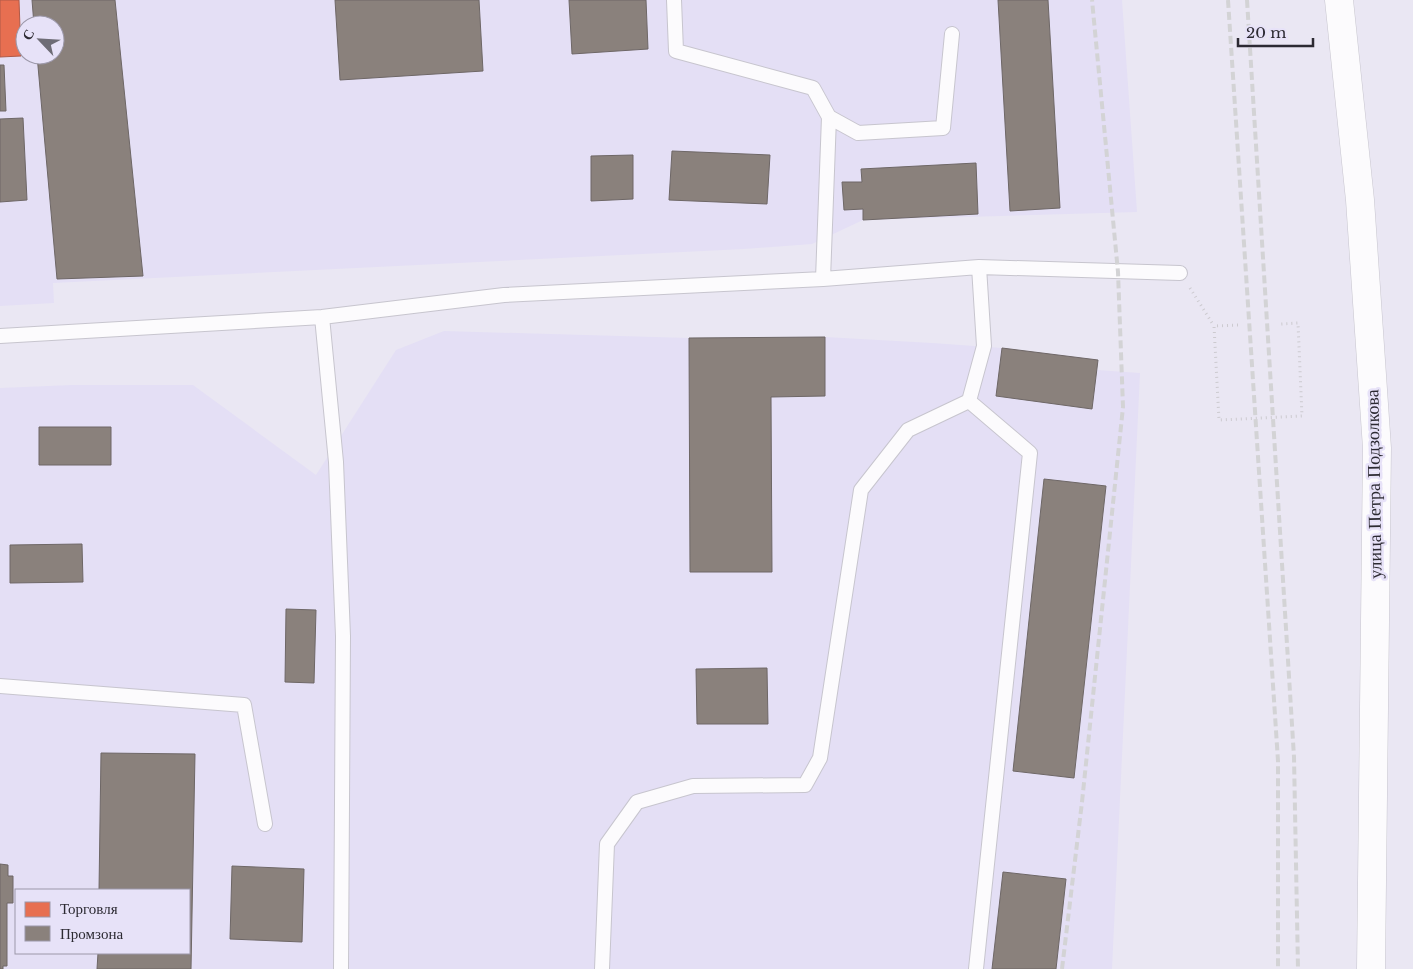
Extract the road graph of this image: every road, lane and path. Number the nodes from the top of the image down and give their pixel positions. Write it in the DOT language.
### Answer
graph roads {
  1 [pos="674,0"];
  2 [pos="1339,0"];
  3 [pos="952,34"];
  4 [pos="828,117"];
  5 [pos="979,267"];
  6 [pos="1180,273"];
  7 [pos="823,279"];
  8 [pos="322,317"];
  9 [pos="1238,324"];
  10 [pos="1281,324"];
  11 [pos="1214,326"];
  12 [pos="0,336"];
  13 [pos="969,401"];
  14 [pos="0,686"];
  15 [pos="265,824"];
  16 [pos="341,969"];
  17 [pos="602,969"];
  18 [pos="976,969"];
  19 [pos="1371,969"];
  1 -- 4 [label="lane"];
  2 -- 19 [label="street, улица Петра Подзолкова"];
  3 -- 4 [label="lane"];
  4 -- 7 [label="lane"];
  5 -- 6 [label="lane"];
  5 -- 7 [label="lane"];
  5 -- 13 [label="lane"];
  6 -- 11 [label="path"];
  7 -- 8 [label="lane"];
  8 -- 12 [label="lane"];
  8 -- 16 [label="lane"];
  9 -- 11 [label="path"];
  10 -- 11 [label="path"];
  13 -- 17 [label="lane"];
  13 -- 18 [label="lane"];
  14 -- 15 [label="lane"];
}
